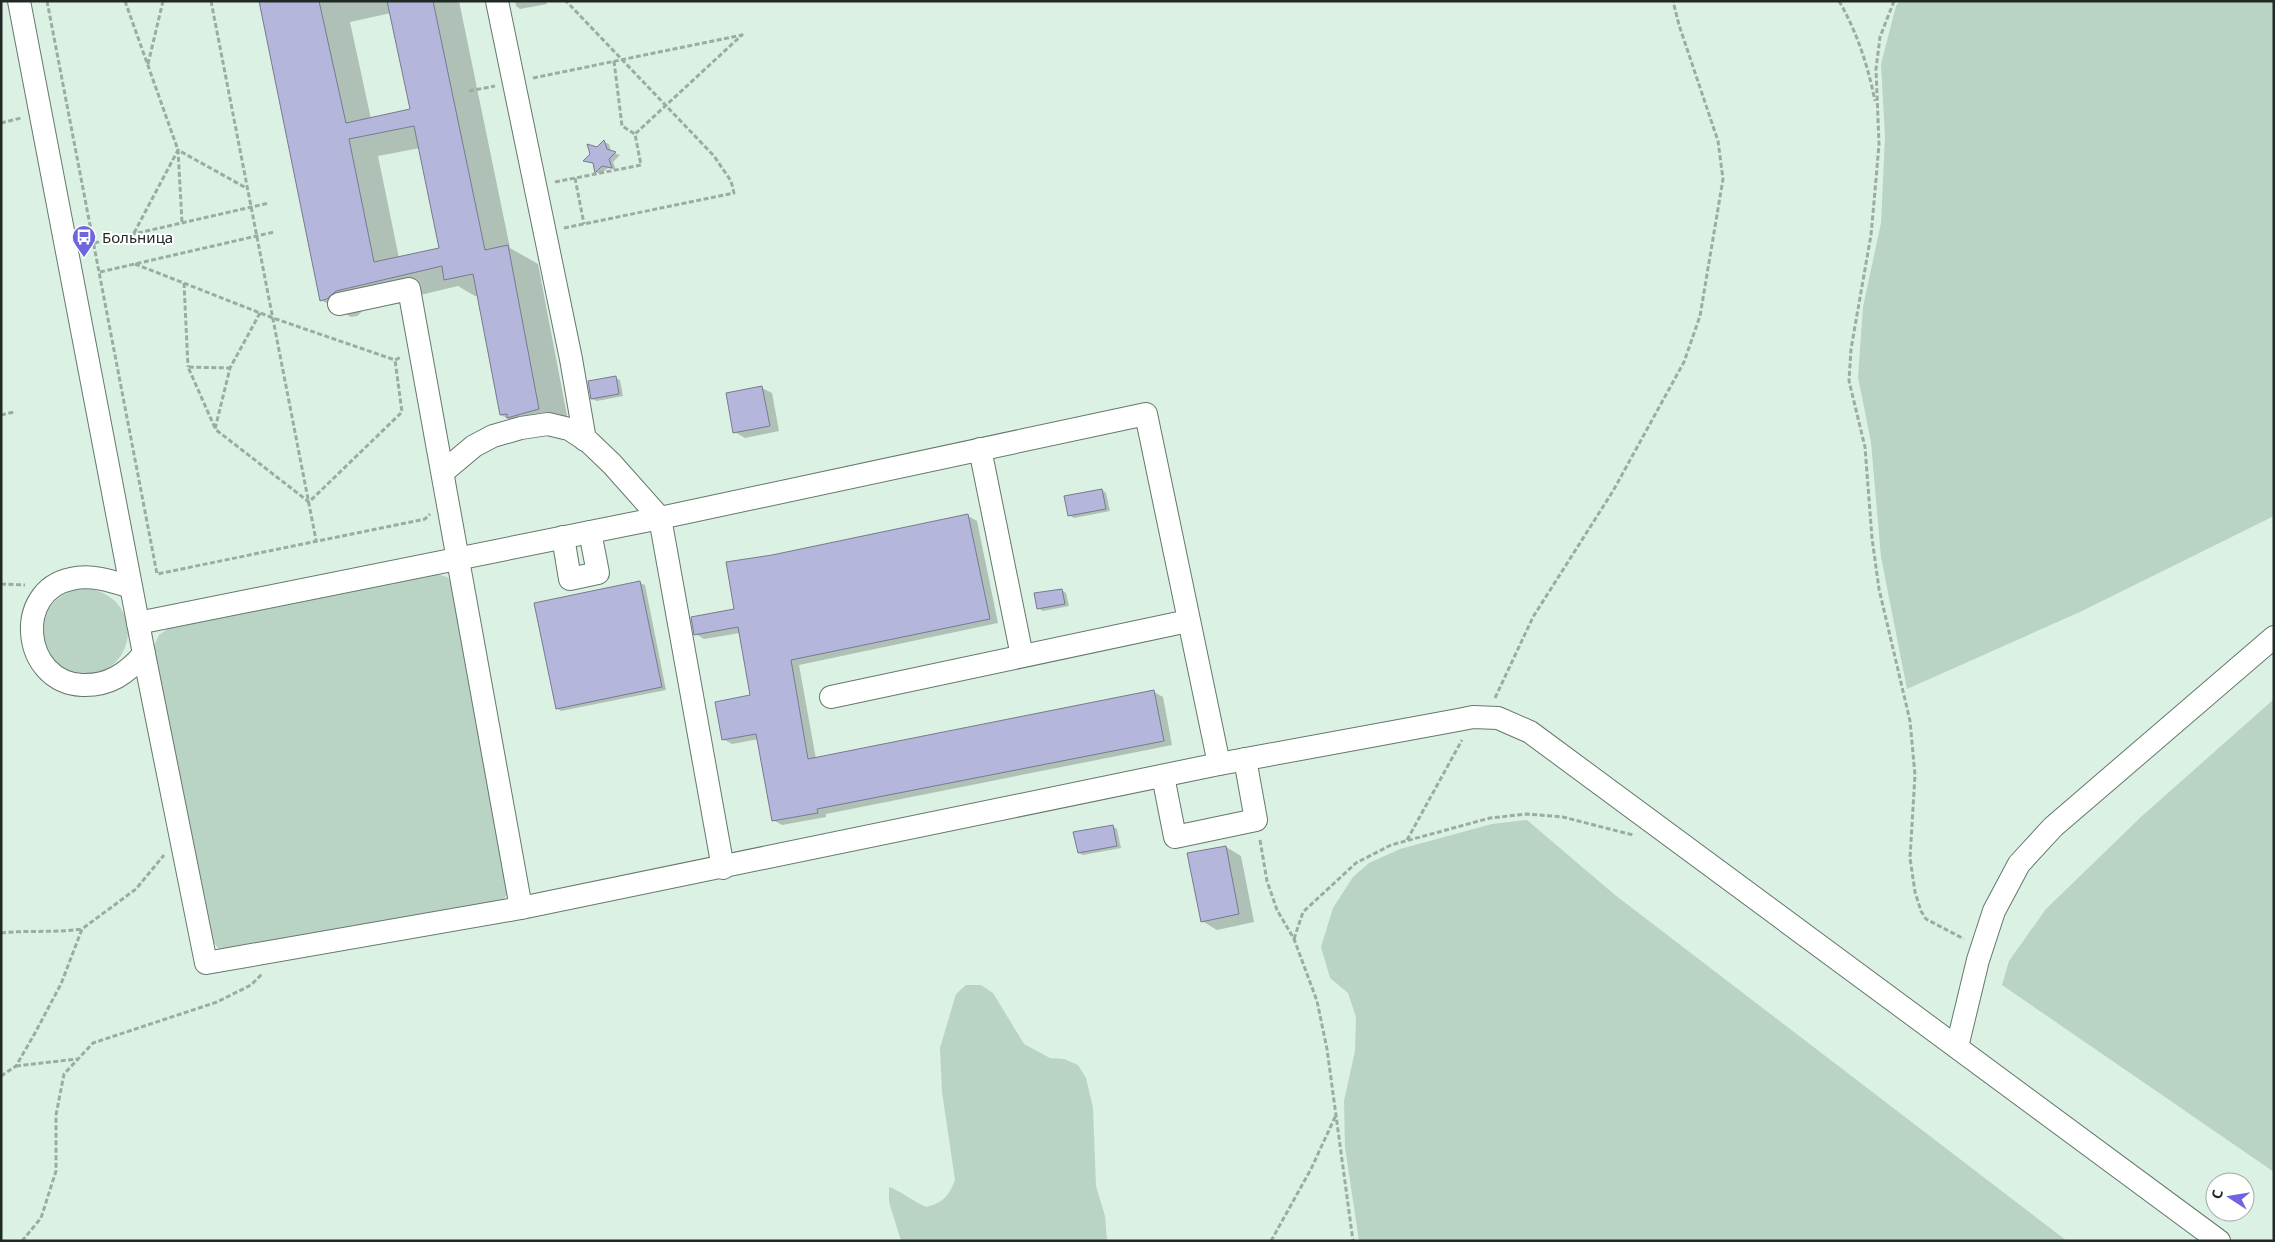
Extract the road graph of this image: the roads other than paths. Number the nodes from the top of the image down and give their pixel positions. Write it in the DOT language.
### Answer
graph roads {
  1 [pos="19,1"];
  2 [pos="497,1"];
  3 [pos="339,304"];
  4 [pos="585,440"];
  5 [pos="980,449"];
  6 [pos="443,472"];
  7 [pos="660,518"];
  8 [pos="590,532"];
  9 [pos="563,537"];
  10 [pos="458,559"];
  11 [pos="131,587"];
  12 [pos="1188,621"];
  13 [pos="138,623"];
  14 [pos="2274,637"];
  15 [pos="144,654"];
  16 [pos="1022,656"];
  17 [pos="831,697"];
  18 [pos="1244,759"];
  19 [pos="1219,764"];
  20 [pos="1163,776"];
  21 [pos="723,868"];
  22 [pos="521,908"];
  23 [pos="1957,1047"];
  24 [pos="2220,1241"];
  1 -- 11 [label="street"];
  2 -- 4 [label="street"];
  3 -- 6 [label="street"];
  4 -- 6 [label="street"];
  4 -- 7 [label="street"];
  5 -- 7 [label="street"];
  5 -- 12 [label="street"];
  5 -- 16 [label="street"];
  6 -- 10 [label="street"];
  7 -- 8 [label="street"];
  7 -- 21 [label="street"];
  8 -- 9 [label="street"];
  8 -- 9 [label="street"];
  9 -- 10 [label="street"];
  10 -- 13 [label="street"];
  10 -- 22 [label="street"];
  11 -- 13 [label="street"];
  11 -- 15 [label="street"];
  12 -- 16 [label="street"];
  12 -- 19 [label="street"];
  13 -- 15 [label="street"];
  14 -- 23 [label="street"];
  15 -- 22 [label="street"];
  16 -- 17 [label="street"];
  18 -- 19 [label="street"];
  18 -- 20 [label="street"];
  18 -- 23 [label="street"];
  19 -- 20 [label="street"];
  20 -- 21 [label="street"];
  21 -- 22 [label="street"];
  23 -- 24 [label="street"];
}
